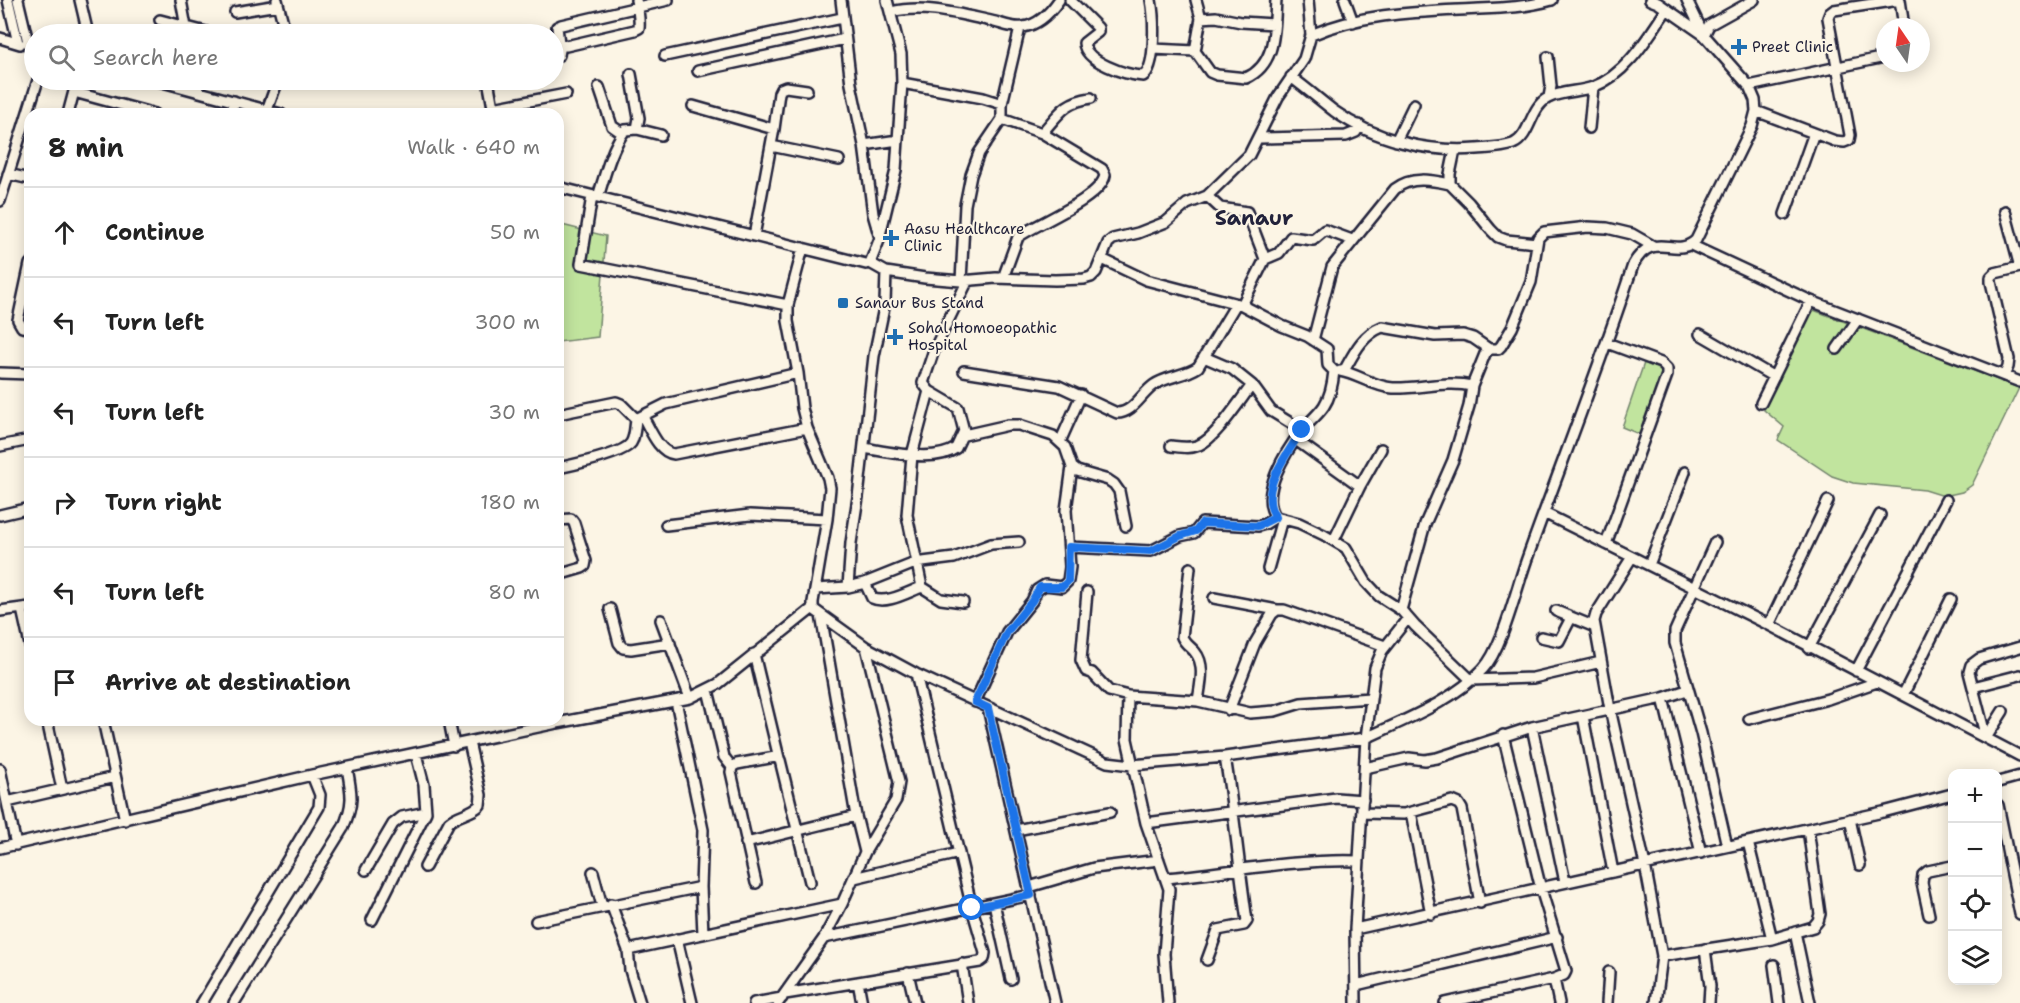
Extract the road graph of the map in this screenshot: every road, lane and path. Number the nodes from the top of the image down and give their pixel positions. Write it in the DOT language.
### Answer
graph roads {
  1 [pos="8,0"];
  2 [pos="18,0"];
  3 [pos="80,0"];
  4 [pos="181,0"];
  5 [pos="668,0"];
  6 [pos="841,0"];
  7 [pos="887,0"];
  8 [pos="1059,0"];
  9 [pos="1070,0"];
  10 [pos="1150,0"];
  11 [pos="1196,0"];
  12 [pos="1276,0"];
  13 [pos="1308,0"];
  14 [pos="1345,0"];
  15 [pos="1552,0"];
  16 [pos="1650,0"];
  17 [pos="1687,0"];
  18 [pos="1754,0"];
  19 [pos="1900,0"];
  20 [pos="278,3"];
  21 [pos="636,3"];
  22 [pos="1667,9"];
  23 [pos="235,12"];
  24 [pos="891,12"];
  25 [pos="842,18"];
  26 [pos="1201,18"];
  27 [pos="1903,18"];
  28 [pos="160,20"];
  29 [pos="1353,22"];
  30 [pos="25,24"];
  31 [pos="85,24"];
  32 [pos="175,24"];
  33 [pos="185,24"];
  34 [pos="283,24"];
  35 [pos="564,24"];
  36 [pos="1274,24"];
  37 [pos="1020,28"];
  38 [pos="1704,34"];
  39 [pos="1311,35"];
  40 [pos="0,38"];
  41 [pos="845,39"];
  42 [pos="18,43"];
  43 [pos="24,44"];
  44 [pos="564,46"];
  45 [pos="1153,49"];
  46 [pos="1195,51"];
  47 [pos="666,57"];
  48 [pos="1548,57"];
  49 [pos="1876,59"];
  50 [pos="1838,66"];
  51 [pos="698,71"];
  52 [pos="631,74"];
  53 [pos="1291,77"];
  54 [pos="902,83"];
  55 [pos="1749,86"];
  56 [pos="599,87"];
  57 [pos="1593,87"];
  58 [pos="35,90"];
  59 [pos="194,90"];
  60 [pos="273,90"];
  61 [pos="490,90"];
  62 [pos="807,90"];
  63 [pos="198,91"];
  64 [pos="74,92"];
  65 [pos="566,94"];
  66 [pos="1549,97"];
  67 [pos="1091,98"];
  68 [pos="234,101"];
  69 [pos="1002,104"];
  70 [pos="1414,104"];
  71 [pos="693,106"];
  72 [pos="29,108"];
  73 [pos="70,108"];
  74 [pos="133,108"];
  75 [pos="232,108"];
  76 [pos="254,108"];
  77 [pos="264,108"];
  78 [pos="493,108"];
  79 [pos="507,108"];
  80 [pos="1756,111"];
  81 [pos="1002,119"];
  82 [pos="24,124"];
  83 [pos="1359,125"];
  84 [pos="1589,128"];
  85 [pos="637,129"];
  86 [pos="774,129"];
  87 [pos="622,133"];
  88 [pos="1042,133"];
  89 [pos="1814,133"];
  90 [pos="661,135"];
  91 [pos="1260,138"];
  92 [pos="898,140"];
  93 [pos="1396,141"];
  94 [pos="771,146"];
  95 [pos="864,146"];
  96 [pos="1455,150"];
  97 [pos="839,160"];
  98 [pos="8,174"];
  99 [pos="24,178"];
  100 [pos="1450,184"];
  101 [pos="564,189"];
  102 [pos="1207,196"];
  103 [pos="595,197"];
  104 [pos="0,201"];
  105 [pos="2005,211"];
  106 [pos="1785,214"];
  107 [pos="754,236"];
  108 [pos="880,236"];
  109 [pos="1352,240"];
  110 [pos="1537,243"];
  111 [pos="1691,245"];
  112 [pos="1653,246"];
  113 [pos="803,248"];
  114 [pos="1265,259"];
  115 [pos="1102,260"];
  116 [pos="870,263"];
  117 [pos="2020,267"];
  118 [pos="886,272"];
  119 [pos="1003,278"];
  120 [pos="964,280"];
  121 [pos="24,292"];
  122 [pos="1811,301"];
  123 [pos="788,305"];
  124 [pos="1239,305"];
  125 [pos="1858,319"];
  126 [pos="24,327"];
  127 [pos="1700,334"];
  128 [pos="1313,340"];
  129 [pos="1607,344"];
  130 [pos="1837,349"];
  131 [pos="1489,350"];
  132 [pos="1204,357"];
  133 [pos="964,371"];
  134 [pos="1339,371"];
  135 [pos="0,373"];
  136 [pos="798,373"];
  137 [pos="24,374"];
  138 [pos="2004,376"];
  139 [pos="1774,377"];
  140 [pos="2020,382"];
  141 [pos="1252,385"];
  142 [pos="1472,386"];
  143 [pos="929,391"];
  144 [pos="1081,395"];
  145 [pos="1761,403"];
  146 [pos="564,413"];
  147 [pos="639,418"];
  148 [pos="807,428"];
  149 [pos="1302,430"];
  150 [pos="964,435"];
  151 [pos="1296,440"];
  152 [pos="24,441"];
  153 [pos="1060,441"];
  154 [pos="0,446"];
  155 [pos="1171,446"];
  156 [pos="864,448"];
  157 [pos="1381,449"];
  158 [pos="912,455"];
  159 [pos="564,466"];
  160 [pos="1072,467"];
  161 [pos="1685,472"];
  162 [pos="1360,486"];
  163 [pos="1946,500"];
  164 [pos="1828,501"];
  165 [pos="24,509"];
  166 [pos="1544,513"];
  167 [pos="0,515"];
  168 [pos="1880,515"];
  169 [pos="1279,518"];
  170 [pos="827,519"];
  171 [pos="564,520"];
  172 [pos="666,525"];
  173 [pos="1126,526"];
  174 [pos="1334,540"];
  175 [pos="1019,542"];
  176 [pos="1715,542"];
  177 [pos="1606,544"];
  178 [pos="1069,547"];
  179 [pos="1632,557"];
  180 [pos="915,563"];
  181 [pos="1649,565"];
  182 [pos="1190,568"];
  183 [pos="1268,569"];
  184 [pos="564,572"];
  185 [pos="865,583"];
  186 [pos="848,587"];
  187 [pos="922,587"];
  188 [pos="1693,587"];
  189 [pos="816,588"];
  190 [pos="1087,592"];
  191 [pos="1214,598"];
  192 [pos="1952,599"];
  193 [pos="963,602"];
  194 [pos="24,608"];
  195 [pos="813,608"];
  196 [pos="610,609"];
  197 [pos="1277,610"];
  198 [pos="1401,610"];
  199 [pos="0,611"];
  200 [pos="1556,611"];
  201 [pos="820,615"];
  202 [pos="1408,618"];
  203 [pos="1571,618"];
  204 [pos="661,620"];
  205 [pos="1769,625"];
  206 [pos="1595,627"];
  207 [pos="1541,637"];
  208 [pos="670,643"];
  209 [pos="1385,646"];
  210 [pos="866,647"];
  211 [pos="2020,647"];
  212 [pos="1809,648"];
  213 [pos="754,654"];
  214 [pos="1601,662"];
  215 [pos="1856,671"];
  216 [pos="916,674"];
  217 [pos="2020,675"];
  218 [pos="1471,680"];
  219 [pos="1877,682"];
  220 [pos="1973,687"];
  221 [pos="708,690"];
  222 [pos="1687,690"];
  223 [pos="1903,694"];
  224 [pos="1128,696"];
  225 [pos="690,698"];
  226 [pos="1370,698"];
  227 [pos="1663,698"];
  228 [pos="676,701"];
  229 [pos="975,702"];
  230 [pos="1198,702"];
  231 [pos="988,708"];
  232 [pos="1610,709"];
  233 [pos="1229,710"];
  234 [pos="2003,711"];
  235 [pos="1583,716"];
  236 [pos="1749,719"];
  237 [pos="564,721"];
  238 [pos="48,726"];
  239 [pos="104,726"];
  240 [pos="450,726"];
  241 [pos="539,726"];
  242 [pos="1532,727"];
  243 [pos="1503,735"];
  244 [pos="1366,738"];
  245 [pos="1986,738"];
  246 [pos="469,742"];
  247 [pos="454,746"];
  248 [pos="416,754"];
  249 [pos="2020,756"];
  250 [pos="1225,757"];
  251 [pos="779,758"];
  252 [pos="1132,765"];
  253 [pos="732,767"];
  254 [pos="347,768"];
  255 [pos="1365,768"];
  256 [pos="0,769"];
  257 [pos="312,775"];
  258 [pos="2020,776"];
  259 [pos="116,777"];
  260 [pos="2002,781"];
  261 [pos="62,789"];
  262 [pos="1948,795"];
  263 [pos="1363,800"];
  264 [pos="7,802"];
  265 [pos="1234,811"];
  266 [pos="426,812"];
  267 [pos="1110,812"];
  268 [pos="1411,812"];
  269 [pos="1363,813"];
  270 [pos="856,816"];
  271 [pos="1850,819"];
  272 [pos="125,820"];
  273 [pos="1146,823"];
  274 [pos="1808,829"];
  275 [pos="797,830"];
  276 [pos="1016,830"];
  277 [pos="1748,842"];
  278 [pos="746,843"];
  279 [pos="16,845"];
  280 [pos="1726,846"];
  281 [pos="0,848"];
  282 [pos="865,852"];
  283 [pos="959,853"];
  284 [pos="1701,853"];
  285 [pos="2002,856"];
  286 [pos="1159,860"];
  287 [pos="1358,861"];
  288 [pos="1644,865"];
  289 [pos="1860,865"];
  290 [pos="425,867"];
  291 [pos="1948,867"];
  292 [pos="2015,868"];
  293 [pos="366,870"];
  294 [pos="1239,871"];
  295 [pos="593,872"];
  296 [pos="1613,872"];
  297 [pos="854,878"];
  298 [pos="1166,878"];
  299 [pos="810,882"];
  300 [pos="1564,882"];
  301 [pos="756,883"];
  302 [pos="700,887"];
  303 [pos="1541,889"];
  304 [pos="1030,891"];
  305 [pos="994,903"];
  306 [pos="1480,903"];
  307 [pos="842,904"];
  308 [pos="607,905"];
  309 [pos="972,908"];
  310 [pos="1431,914"];
  311 [pos="2020,914"];
  312 [pos="1929,915"];
  313 [pos="372,920"];
  314 [pos="536,921"];
  315 [pos="1355,929"];
  316 [pos="1795,932"];
  317 [pos="703,934"];
  318 [pos="1557,937"];
  319 [pos="824,938"];
  320 [pos="677,939"];
  321 [pos="1772,939"];
  322 [pos="1705,949"];
  323 [pos="628,950"];
  324 [pos="1662,956"];
  325 [pos="1207,960"];
  326 [pos="962,964"];
  327 [pos="1774,965"];
  328 [pos="1609,972"];
  329 [pos="908,973"];
  330 [pos="1011,979"];
  331 [pos="1554,979"];
  332 [pos="858,982"];
  333 [pos="1356,985"];
  334 [pos="805,991"];
  335 [pos="782,998"];
  336 [pos="202,1003"];
  337 [pos="234,1003"];
  338 [pos="640,1003"];
  339 [pos="692,1003"];
  340 [pos="753,1003"];
  341 [pos="808,1003"];
  342 [pos="862,1003"];
  343 [pos="915,1003"];
  344 [pos="968,1003"];
  345 [pos="1055,1003"];
  346 [pos="1168,1003"];
  347 [pos="1356,1003"];
  348 [pos="1444,1003"];
  349 [pos="1559,1003"];
  350 [pos="1607,1003"];
  351 [pos="1656,1003"];
  352 [pos="1709,1003"];
  353 [pos="1779,1003"];
  354 [pos="1810,1003"];
  1 -- 42 [label="street"];
  2 -- 30 [label="street"];
  3 -- 31 [label="street"];
  4 -- 33 [label="street"];
  5 -- 21 [label="street"];
  6 -- 25 [label="street"];
  7 -- 24 [label="street"];
  8 -- 37 [label="street"];
  9 -- 45 [label="street"];
  10 -- 45 [label="street"];
  11 -- 26 [label="street"];
  12 -- 36 [label="street"];
  13 -- 39 [label="street"];
  14 -- 29 [label="street"];
  15 -- 29 [label="street"];
  16 -- 22 [label="street"];
  17 -- 38 [label="street"];
  18 -- 38 [label="street"];
  19 -- 27 [label="street"];
  19 -- 50 [label="street"];
  20 -- 23 [label="street"];
  20 -- 34 [label="street"];
  21 -- 35 [label="street"];
  21 -- 44 [label="street"];
  22 -- 38 [label="street"];
  22 -- 57 [label="street"];
  24 -- 37 [label="street"];
  24 -- 54 [label="street"];
  25 -- 41 [label="street"];
  25 -- 47 [label="street"];
  26 -- 36 [label="street"];
  26 -- 46 [label="street"];
  28 -- 32 [label="street"];
  29 -- 39 [label="street"];
  36 -- 46 [label="street"];
  37 -- 69 [label="street"];
  38 -- 55 [label="street"];
  39 -- 53 [label="street"];
  40 -- 42 [label="street"];
  41 -- 51 [label="street"];
  41 -- 95 [label="street"];
  42 -- 43 [label="street"];
  45 -- 46 [label="street"];
  48 -- 66 [label="street"];
  49 -- 50 [label="street"];
  50 -- 55 [label="street"];
  50 -- 89 [label="street"];
  52 -- 85 [label="street"];
  53 -- 83 [label="street"];
  53 -- 91 [label="street"];
  54 -- 69 [label="street"];
  54 -- 92 [label="street"];
  55 -- 80 [label="street"];
  56 -- 87 [label="street"];
  57 -- 66 [label="street"];
  57 -- 84 [label="street"];
  58 -- 72 [label="street"];
  59 -- 63 [label="street"];
  60 -- 77 [label="street"];
  61 -- 78 [label="street"];
  62 -- 86 [label="street"];
  63 -- 68 [label="street"];
  64 -- 73 [label="street"];
  64 -- 74 [label="street"];
  65 -- 79 [label="street"];
  66 -- 96 [label="street"];
  67 -- 88 [label="street"];
  68 -- 75 [label="street"];
  68 -- 76 [label="street"];
  69 -- 81 [label="street"];
  70 -- 93 [label="street"];
  71 -- 86 [label="street"];
  80 -- 89 [label="street"];
  80 -- 111 [label="street"];
  81 -- 88 [label="street"];
  81 -- 120 [label="street"];
  82 -- 98 [label="street"];
  83 -- 91 [label="street"];
  83 -- 93 [label="street"];
  85 -- 87 [label="street"];
  85 -- 90 [label="street"];
  86 -- 94 [label="street"];
  87 -- 103 [label="street"];
  88 -- 119 [label="street"];
  89 -- 106 [label="street"];
  91 -- 102 [label="street"];
  92 -- 95 [label="street"];
  92 -- 108 [label="street"];
  93 -- 96 [label="street"];
  94 -- 97 [label="street"];
  94 -- 107 [label="street"];
  95 -- 108 [label="street"];
  96 -- 100 [label="street"];
  98 -- 99 [label="street"];
  98 -- 104 [label="street"];
  100 -- 109 [label="street"];
  100 -- 110 [label="street"];
  101 -- 103 [label="street"];
  102 -- 114 [label="street"];
  102 -- 115 [label="street"];
  103 -- 107 [label="street"];
  103 -- 123 [label="street"];
  105 -- 117 [label="street"];
  107 -- 113 [label="street"];
  108 -- 116 [label="street"];
  109 -- 114 [label="street"];
  109 -- 128 [label="street"];
  110 -- 112 [label="street"];
  110 -- 131 [label="street"];
  111 -- 112 [label="street"];
  111 -- 122 [label="street"];
  112 -- 129 [label="street"];
  113 -- 116 [label="street"];
  113 -- 123 [label="street"];
  114 -- 124 [label="street"];
  115 -- 119 [label="street"];
  115 -- 124 [label="street"];
  116 -- 118 [label="street"];
  117 -- 138 [label="street"];
  118 -- 120 [label="street"];
  118 -- 156 [label="street"];
  119 -- 120 [label="street"];
  120 -- 143 [label="street"];
  121 -- 126 [label="street"];
  122 -- 125 [label="street"];
  122 -- 139 [label="street"];
  123 -- 136 [label="street"];
  124 -- 128 [label="street"];
  124 -- 132 [label="street"];
  125 -- 130 [label="street"];
  125 -- 138 [label="street"];
  127 -- 139 [label="street"];
  128 -- 134 [label="street"];
  129 -- 166 [label="street"];
  129 -- 177 [label="street"];
  131 -- 134 [label="street"];
  131 -- 142 [label="street"];
  132 -- 141 [label="street"];
  132 -- 144 [label="street"];
  133 -- 144 [label="street"];
  134 -- 142 [label="street"];
  134 -- 149 [label="street"];
  135 -- 137 [label="street"];
  136 -- 147 [label="street"];
  136 -- 148 [label="street"];
  138 -- 140 [label="street"];
  139 -- 145 [label="street"];
  141 -- 149 [label="street"];
  141 -- 155 [label="street"];
  142 -- 198 [label="street"];
  143 -- 150 [label="street"];
  143 -- 158 [label="street"];
  144 -- 153 [label="street"];
  146 -- 147 [label="street"];
  147 -- 148 [label="street"];
  147 -- 159 [label="street"];
  148 -- 170 [label="street"];
  149 -- 151 [label="street"];
  150 -- 153 [label="street"];
  150 -- 158 [label="street"];
  151 -- 162 [label="street"];
  151 -- 169 [label="street"];
  152 -- 154 [label="street"];
  153 -- 160 [label="street"];
  156 -- 158 [label="street"];
  156 -- 186 [label="street"];
  157 -- 162 [label="street"];
  158 -- 180 [label="street"];
  160 -- 173 [label="street"];
  160 -- 178 [label="street"];
  161 -- 181 [label="street"];
  162 -- 174 [label="street"];
  163 -- 215 [label="street"];
  164 -- 205 [label="street"];
  165 -- 167 [label="street"];
  166 -- 177 [label="street"];
  166 -- 218 [label="street"];
  168 -- 212 [label="street"];
  169 -- 174 [label="street"];
  169 -- 178 [label="street"];
  169 -- 183 [label="street"];
  170 -- 172 [label="street"];
  170 -- 189 [label="street"];
  171 -- 184 [label="street"];
  174 -- 198 [label="street"];
  175 -- 180 [label="street"];
  176 -- 188 [label="street"];
  177 -- 179 [label="street"];
  178 -- 229 [label="street"];
  179 -- 181 [label="street"];
  179 -- 206 [label="street"];
  180 -- 185 [label="street"];
  180 -- 187 [label="street"];
  181 -- 188 [label="street"];
  182 -- 230 [label="street"];
  185 -- 186 [label="street"];
  185 -- 187 [label="street"];
  186 -- 189 [label="street"];
  187 -- 193 [label="street"];
  188 -- 205 [label="street"];
  188 -- 222 [label="street"];
  189 -- 195 [label="street"];
  190 -- 224 [label="street"];
  191 -- 197 [label="street"];
  192 -- 223 [label="street"];
  194 -- 199 [label="street"];
  195 -- 201 [label="street"];
  195 -- 213 [label="street"];
  196 -- 208 [label="street"];
  197 -- 209 [label="street"];
  197 -- 233 [label="street"];
  198 -- 202 [label="street"];
  200 -- 203 [label="street"];
  201 -- 210 [label="street"];
  201 -- 270 [label="street"];
  202 -- 209 [label="street"];
  202 -- 218 [label="street"];
  203 -- 206 [label="street"];
  203 -- 207 [label="street"];
  204 -- 208 [label="street"];
  205 -- 212 [label="street"];
  206 -- 214 [label="street"];
  208 -- 225 [label="street"];
  209 -- 226 [label="street"];
  210 -- 216 [label="street"];
  210 -- 282 [label="street"];
  211 -- 220 [label="street"];
  212 -- 215 [label="street"];
  213 -- 221 [label="street"];
  213 -- 251 [label="street"];
  214 -- 218 [label="street"];
  214 -- 232 [label="street"];
  215 -- 219 [label="street"];
  216 -- 229 [label="street"];
  216 -- 283 [label="street"];
  217 -- 220 [label="street"];
  218 -- 244 [label="street"];
  219 -- 223 [label="street"];
  219 -- 236 [label="street"];
  220 -- 245 [label="street"];
  221 -- 225 [label="street"];
  221 -- 253 [label="street"];
  222 -- 227 [label="street"];
  222 -- 280 [label="street"];
  223 -- 245 [label="street"];
  224 -- 230 [label="street"];
  224 -- 252 [label="street"];
  225 -- 228 [label="street"];
  226 -- 233 [label="street"];
  226 -- 244 [label="street"];
  227 -- 232 [label="street"];
  227 -- 284 [label="street"];
  228 -- 237 [label="street"];
  228 -- 302 [label="street"];
  229 -- 231 [label="street"];
  230 -- 233 [label="street"];
  231 -- 252 [label="street"];
  231 -- 276 [label="street"];
  232 -- 235 [label="street"];
  232 -- 288 [label="street"];
  234 -- 245 [label="street"];
  235 -- 242 [label="street"];
  235 -- 296 [label="street"];
  238 -- 261 [label="street"];
  239 -- 259 [label="street"];
  240 -- 247 [label="street"];
  241 -- 246 [label="street"];
  242 -- 243 [label="street"];
  242 -- 300 [label="street"];
  243 -- 255 [label="street"];
  243 -- 303 [label="street"];
  244 -- 250 [label="street"];
  244 -- 255 [label="street"];
  245 -- 249 [label="street"];
  246 -- 247 [label="street"];
  246 -- 290 [label="street"];
  247 -- 248 [label="street"];
  248 -- 254 [label="street"];
  248 -- 266 [label="street"];
  250 -- 252 [label="street"];
  250 -- 265 [label="street"];
  251 -- 253 [label="street"];
  251 -- 275 [label="street"];
  252 -- 273 [label="street"];
  253 -- 278 [label="street"];
  254 -- 257 [label="street"];
  254 -- 337 [label="street"];
  255 -- 263 [label="street"];
  256 -- 264 [label="street"];
  257 -- 272 [label="street"];
  257 -- 336 [label="street"];
  258 -- 260 [label="street"];
  259 -- 261 [label="street"];
  259 -- 272 [label="street"];
  261 -- 264 [label="street"];
  262 -- 271 [label="street"];
  263 -- 265 [label="street"];
  263 -- 269 [label="street"];
  264 -- 279 [label="street"];
  265 -- 273 [label="street"];
  265 -- 294 [label="street"];
  266 -- 293 [label="street"];
  266 -- 313 [label="street"];
  267 -- 276 [label="street"];
  268 -- 269 [label="street"];
  268 -- 306 [label="street"];
  268 -- 310 [label="street"];
  269 -- 287 [label="street"];
  270 -- 275 [label="street"];
  270 -- 282 [label="street"];
  271 -- 274 [label="street"];
  271 -- 289 [label="street"];
  272 -- 279 [label="street"];
  273 -- 286 [label="street"];
  274 -- 277 [label="street"];
  274 -- 316 [label="street"];
  275 -- 278 [label="street"];
  275 -- 299 [label="street"];
  276 -- 304 [label="street"];
  277 -- 280 [label="street"];
  277 -- 321 [label="street"];
  278 -- 301 [label="street"];
  279 -- 281 [label="street"];
  280 -- 284 [label="street"];
  282 -- 297 [label="street"];
  283 -- 297 [label="street"];
  283 -- 309 [label="street"];
  284 -- 288 [label="street"];
  285 -- 292 [label="street"];
  286 -- 298 [label="street"];
  286 -- 304 [label="street"];
  287 -- 294 [label="street"];
  287 -- 315 [label="street"];
  288 -- 296 [label="street"];
  288 -- 324 [label="street"];
  291 -- 312 [label="street"];
  292 -- 311 [label="street"];
  294 -- 298 [label="street"];
  294 -- 325 [label="street"];
  295 -- 308 [label="street"];
  296 -- 300 [label="street"];
  297 -- 307 [label="street"];
  298 -- 346 [label="street"];
  300 -- 303 [label="street"];
  302 -- 308 [label="street"];
  302 -- 317 [label="street"];
  303 -- 306 [label="street"];
  303 -- 318 [label="street"];
  304 -- 305 [label="street"];
  304 -- 345 [label="street"];
  305 -- 309 [label="street"];
  305 -- 330 [label="street"];
  306 -- 310 [label="street"];
  307 -- 317 [label="street"];
  307 -- 319 [label="street"];
  308 -- 314 [label="street"];
  308 -- 323 [label="street"];
  309 -- 319 [label="street"];
  309 -- 326 [label="street"];
  310 -- 315 [label="street"];
  315 -- 333 [label="street"];
  316 -- 321 [label="street"];
  316 -- 354 [label="street"];
  317 -- 320 [label="street"];
  318 -- 331 [label="street"];
  318 -- 333 [label="street"];
  319 -- 335 [label="street"];
  320 -- 323 [label="street"];
  320 -- 339 [label="street"];
  321 -- 322 [label="street"];
  322 -- 324 [label="street"];
  322 -- 352 [label="street"];
  323 -- 338 [label="street"];
  324 -- 351 [label="street"];
  326 -- 329 [label="street"];
  326 -- 344 [label="street"];
  327 -- 353 [label="street"];
  328 -- 350 [label="street"];
  329 -- 332 [label="street"];
  329 -- 343 [label="street"];
  331 -- 348 [label="street"];
  331 -- 349 [label="street"];
  332 -- 334 [label="street"];
  332 -- 342 [label="street"];
  333 -- 347 [label="street"];
  334 -- 335 [label="street"];
  334 -- 341 [label="street"];
  335 -- 340 [label="street"];
}
